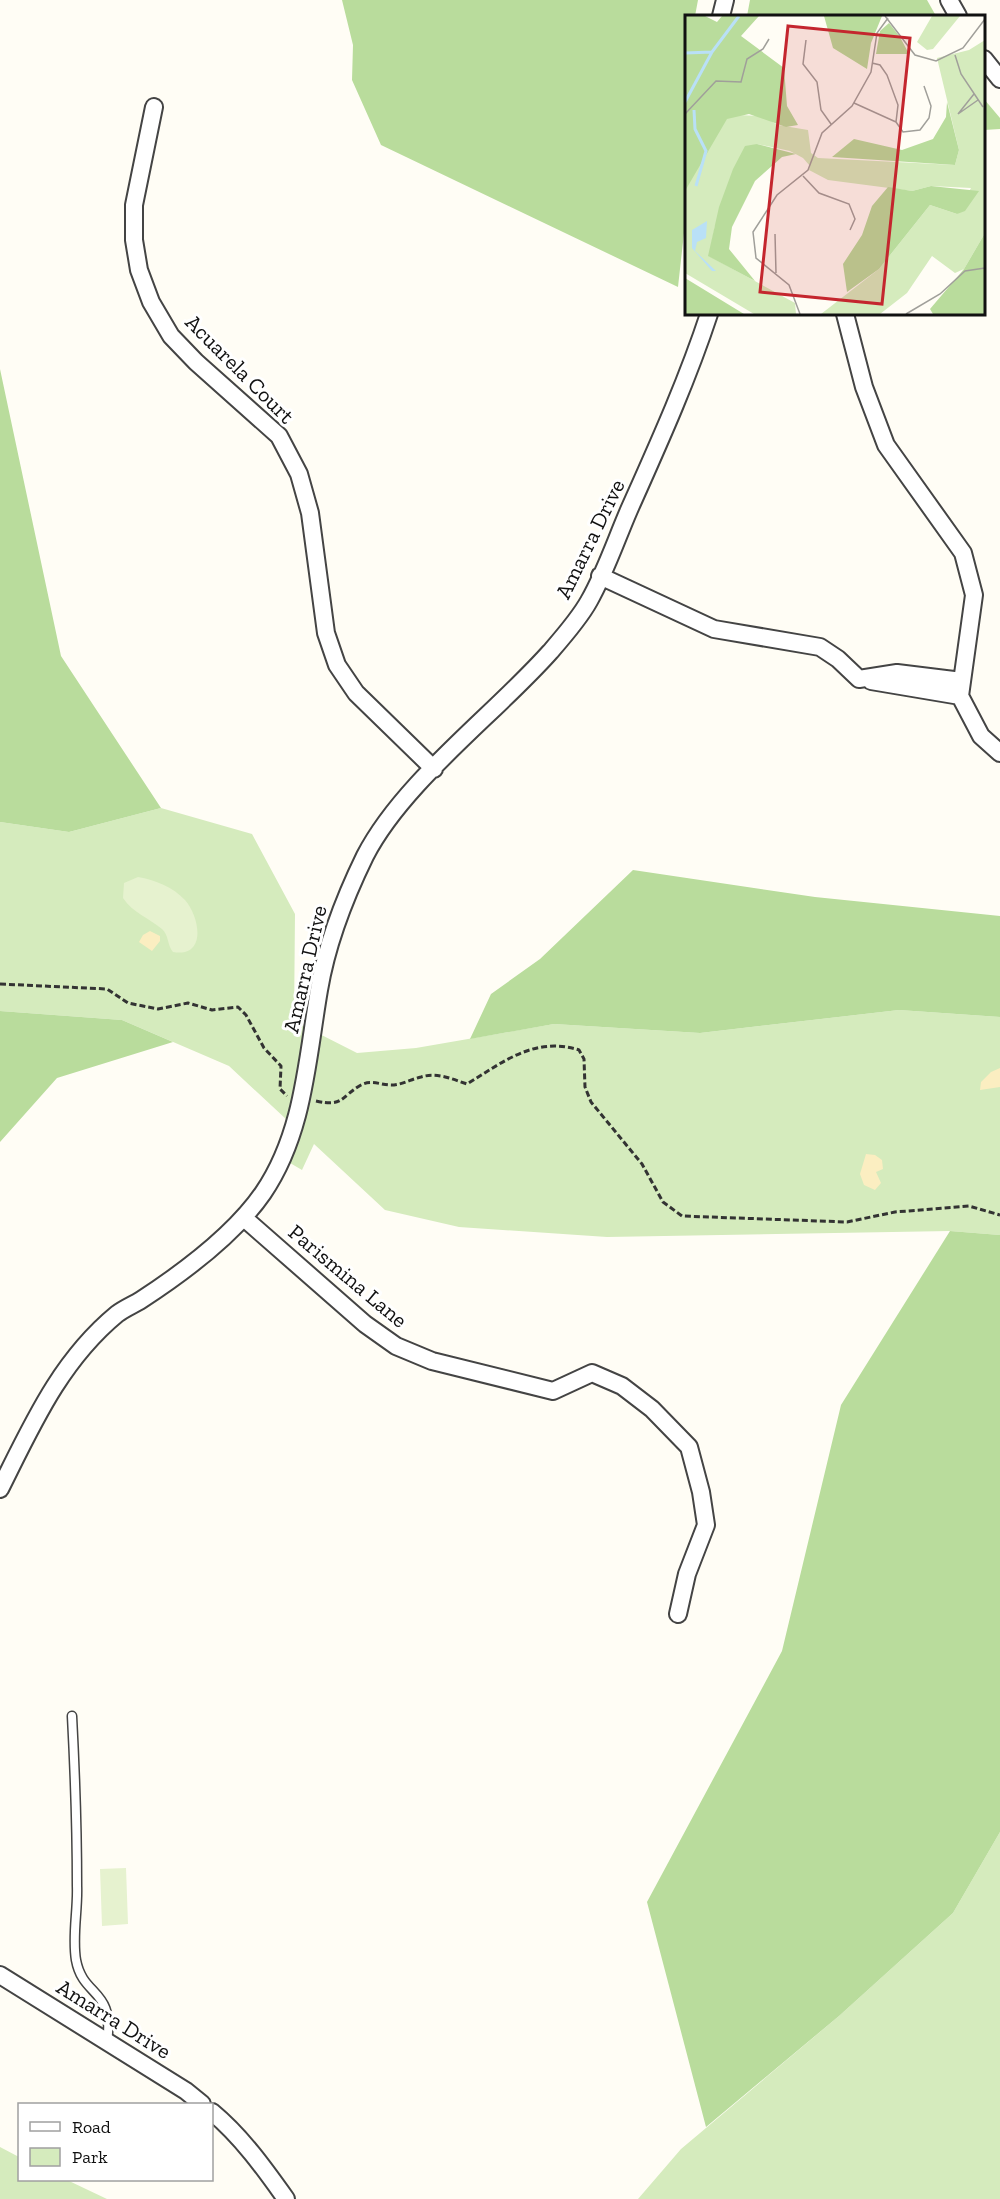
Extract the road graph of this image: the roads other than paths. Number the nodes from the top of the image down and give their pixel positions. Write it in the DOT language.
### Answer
graph roads {
  1 [pos="725,0"];
  2 [pos="949,0"];
  3 [pos="721,15"];
  4 [pos="957,15"];
  5 [pos="985,60"];
  6 [pos="1000,79"];
  7 [pos="154,107"];
  8 [pos="709,315"];
  9 [pos="845,315"];
  10 [pos="600,576"];
  11 [pos="961,688"];
  12 [pos="1000,753"];
  13 [pos="434,769"];
  14 [pos="244,1218"];
  15 [pos="0,1489"];
  16 [pos="678,1614"];
  17 [pos="72,1716"];
  18 [pos="0,1975"];
  19 [pos="107,2042"];
  20 [pos="201,2103"];
  21 [pos="213,2113"];
  22 [pos="286,2199"];
  1 -- 3 [label="street"];
  2 -- 4 [label="street"];
  5 -- 6 [label="street"];
  7 -- 13 [label="street, Acuarela Court"];
  8 -- 10 [label="street, Amarra Drive"];
  9 -- 11 [label="street"];
  10 -- 11 [label="street"];
  10 -- 13 [label="street, Amarra Drive"];
  11 -- 12 [label="street"];
  13 -- 14 [label="street, Amarra Drive"];
  14 -- 15 [label="street, Amarra Drive"];
  14 -- 16 [label="street, Parismina Lane"];
  17 -- 19 [label="lane"];
  18 -- 19 [label="street, Amarra Drive"];
  19 -- 20 [label="street, Amarra Drive"];
  21 -- 22 [label="street"];
}
